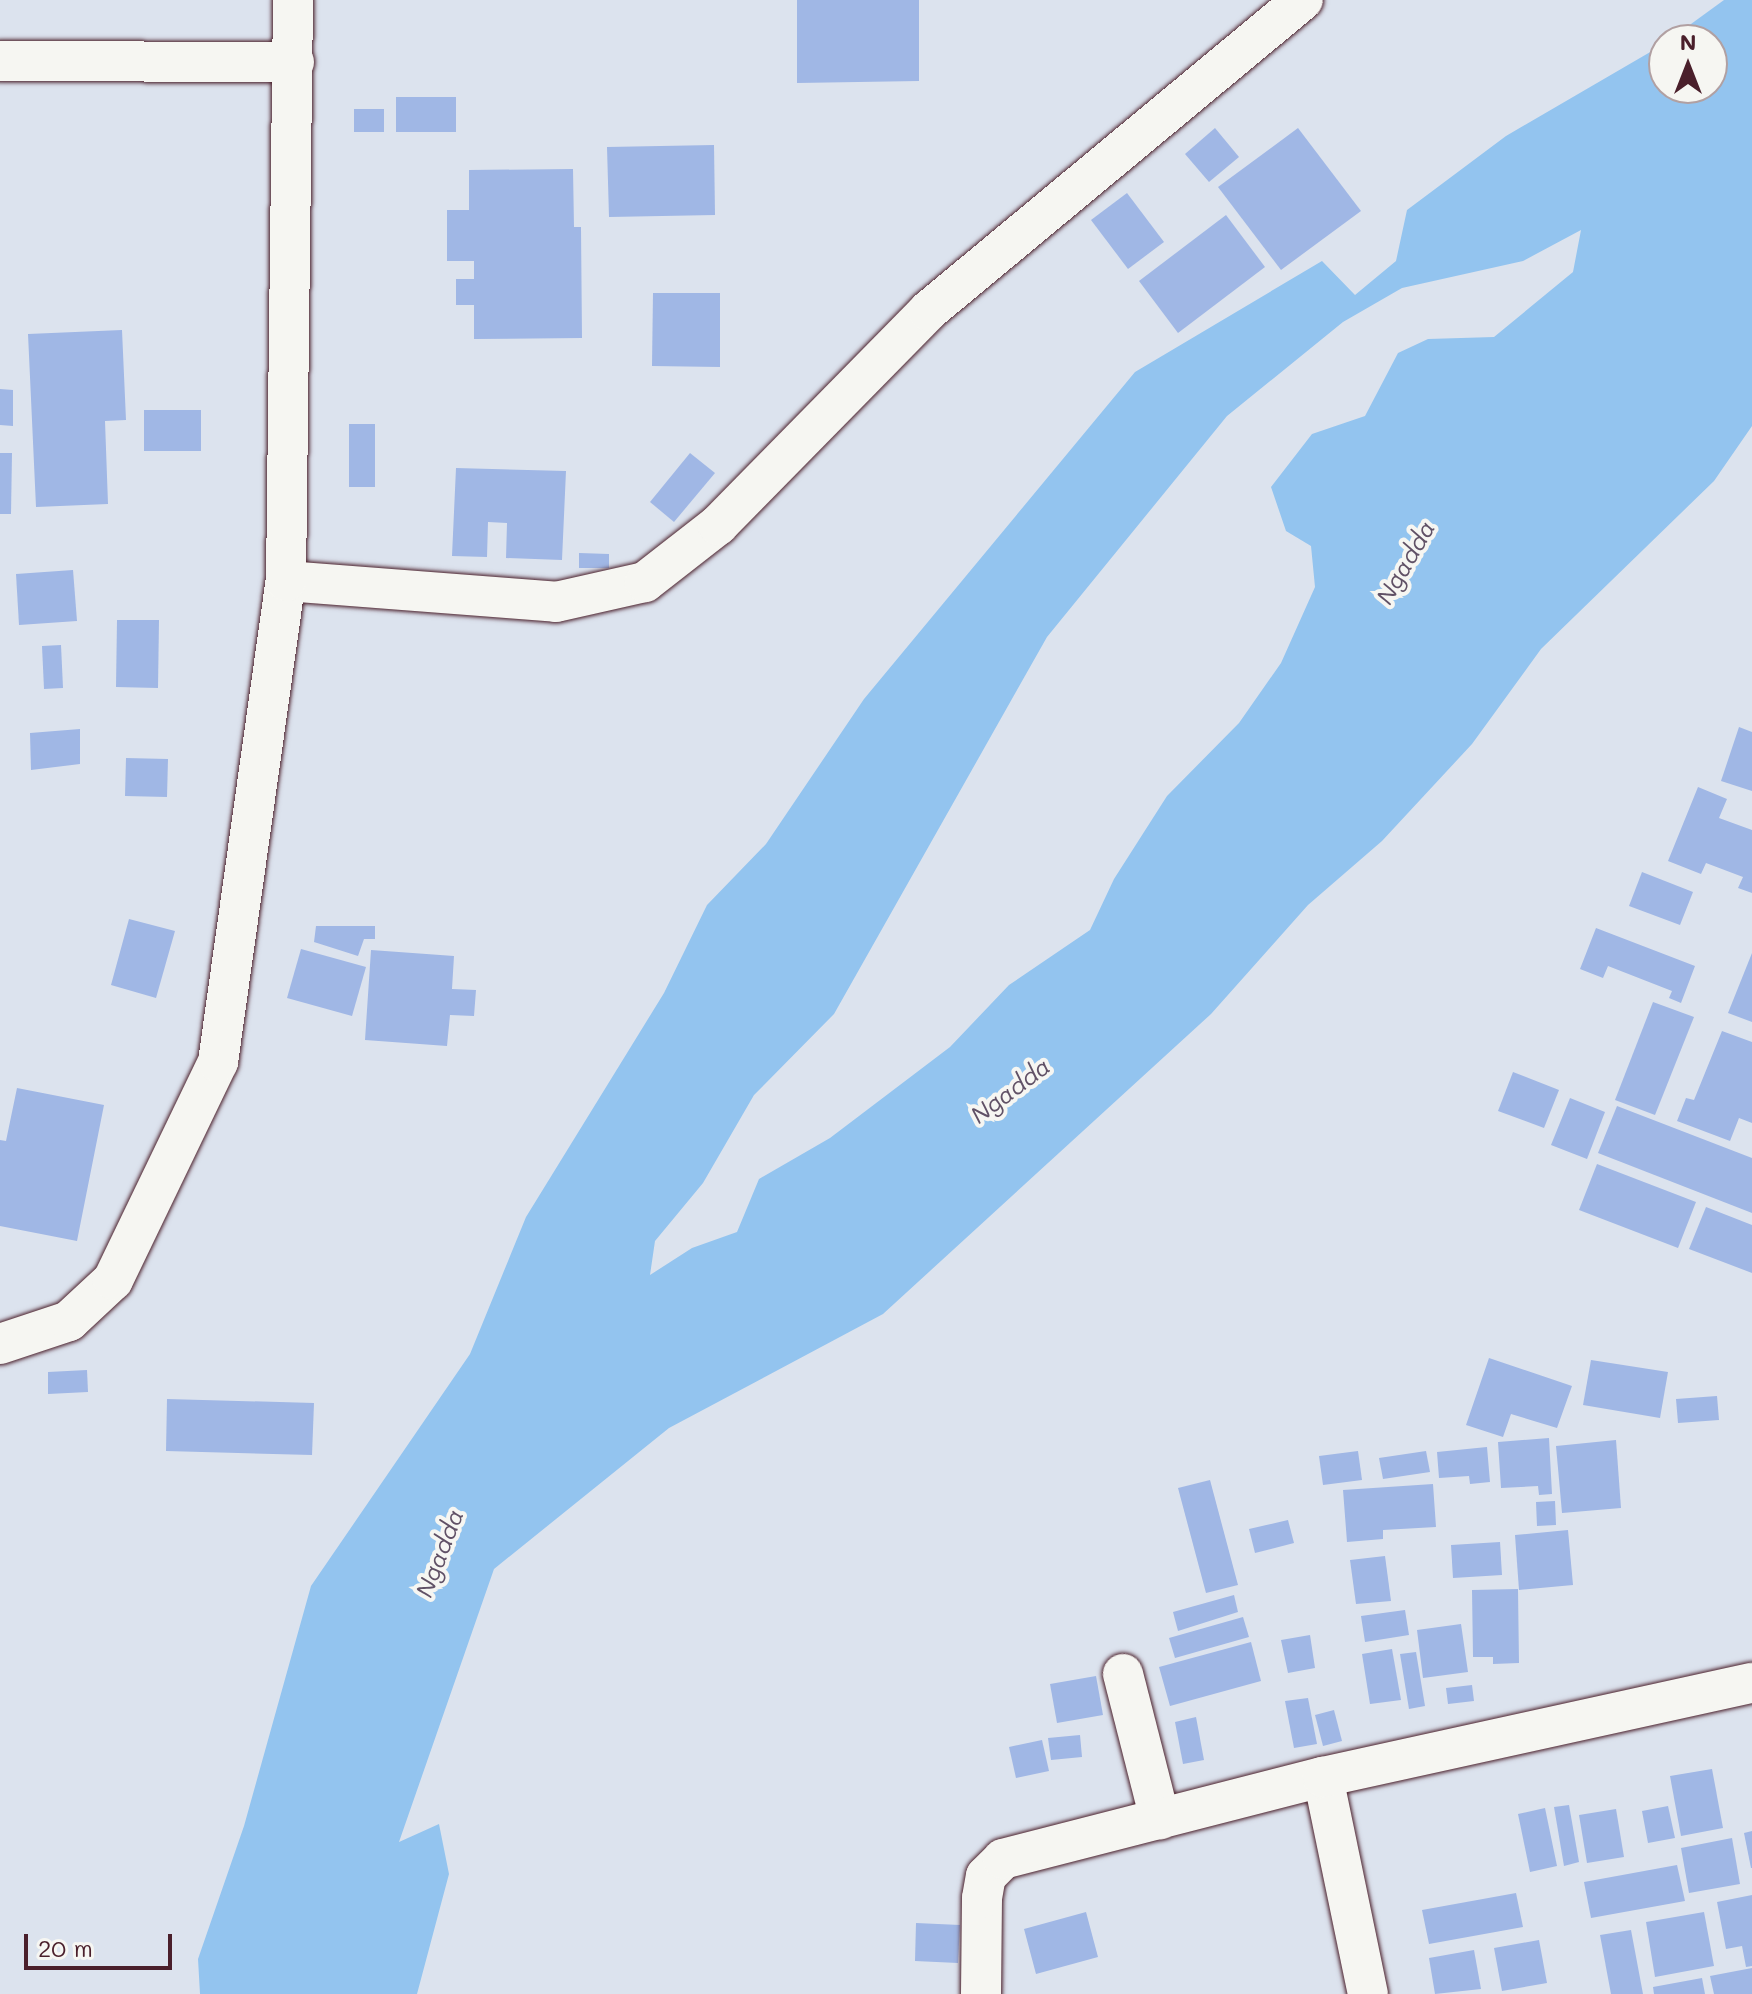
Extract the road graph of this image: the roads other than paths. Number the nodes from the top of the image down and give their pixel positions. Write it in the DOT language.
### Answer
graph roads {
  1 [pos="293,0"];
  2 [pos="1303,0"];
  3 [pos="0,61"];
  4 [pos="294,62"];
  5 [pos="286,581"];
  6 [pos="0,1344"];
  7 [pos="1123,1674"];
  8 [pos="1752,1683"];
  9 [pos="1323,1777"];
  10 [pos="1160,1819"];
  11 [pos="981,1994"];
  12 [pos="1368,1994"];
  1 -- 4 [label="street"];
  2 -- 5 [label="street"];
  3 -- 4 [label="street"];
  4 -- 5 [label="street"];
  5 -- 6 [label="street"];
  7 -- 10 [label="street"];
  8 -- 9 [label="street"];
  9 -- 10 [label="street"];
  9 -- 12 [label="street"];
  10 -- 11 [label="street"];
}
